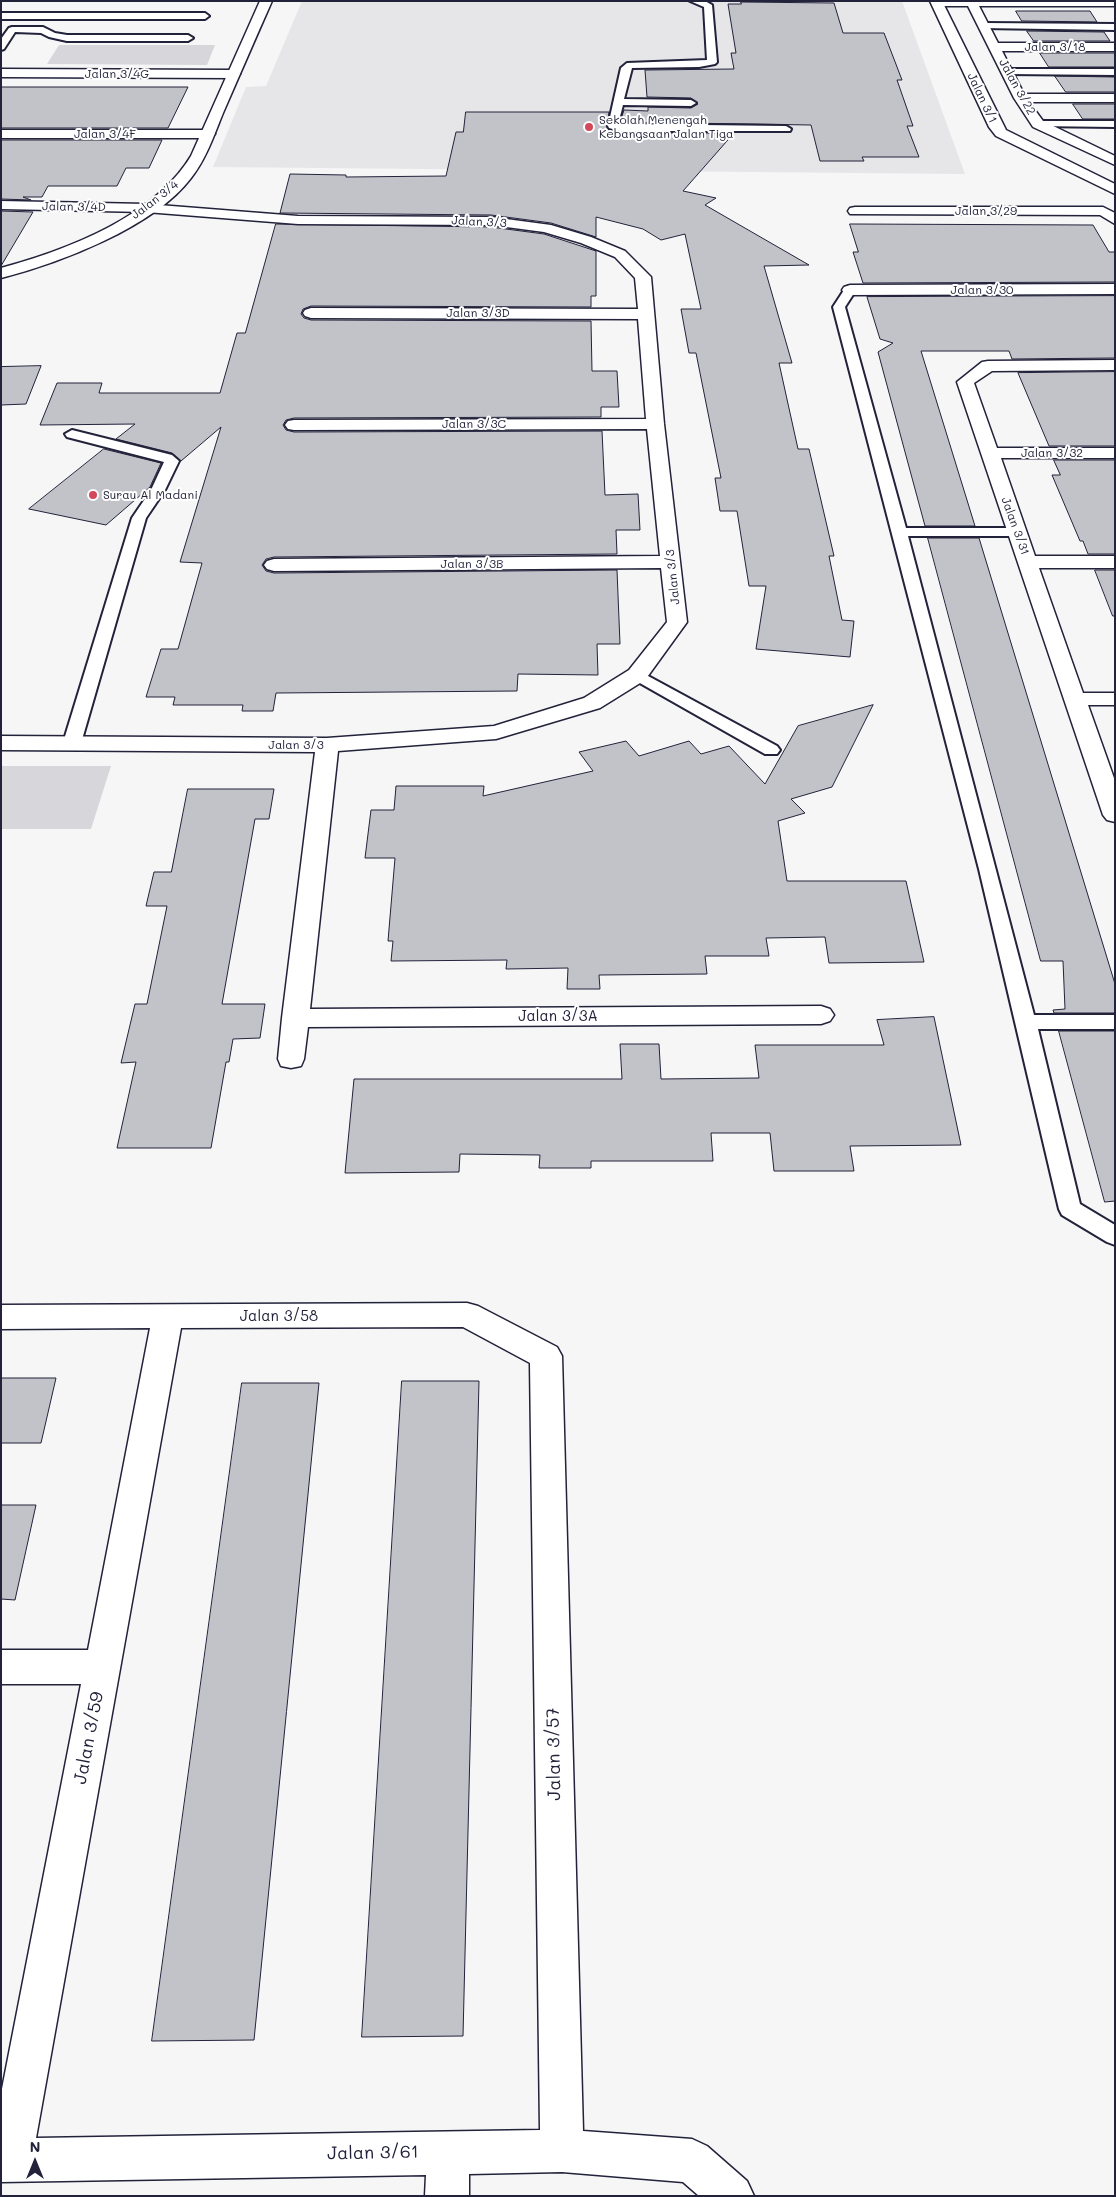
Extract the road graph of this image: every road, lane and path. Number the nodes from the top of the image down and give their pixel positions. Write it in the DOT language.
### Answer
graph roads {
  1 [pos="266,1"];
  2 [pos="694,1"];
  3 [pos="937,2"];
  4 [pos="971,2"];
  5 [pos="1115,2"];
  6 [pos="57,12"];
  7 [pos="1,16"];
  8 [pos="206,16"];
  9 [pos="984,26"];
  10 [pos="1115,27"];
  11 [pos="1,30"];
  12 [pos="12,30"];
  13 [pos="43,30"];
  14 [pos="188,38"];
  15 [pos="1,47"];
  16 [pos="995,47"];
  17 [pos="1115,47"];
  18 [pos="1008,72"];
  19 [pos="1115,72"];
  20 [pos="1,73"];
  21 [pos="234,74"];
  22 [pos="1020,98"];
  23 [pos="1115,98"];
  24 [pos="618,102"];
  25 [pos="691,103"];
  26 [pos="1038,124"];
  27 [pos="1115,124"];
  28 [pos="786,130"];
  29 [pos="1,134"];
  30 [pos="208,134"];
  31 [pos="1097,153"];
  32 [pos="1115,153"];
  33 [pos="1115,161"];
  34 [pos="1115,190"];
  35 [pos="1,205"];
  36 [pos="146,208"];
  37 [pos="855,211"];
  38 [pos="199,212"];
  39 [pos="1115,220"];
  40 [pos="1,273"];
  41 [pos="1115,289"];
  42 [pos="850,290"];
  43 [pos="311,313"];
  44 [pos="644,314"];
  45 [pos="1115,365"];
  46 [pos="655,424"];
  47 [pos="294,425"];
  48 [pos="72,434"];
  49 [pos="988,453"];
  50 [pos="1115,453"];
  51 [pos="900,532"];
  52 [pos="1017,532"];
  53 [pos="671,562"];
  54 [pos="1028,562"];
  55 [pos="1115,562"];
  56 [pos="274,565"];
  57 [pos="637,675"];
  58 [pos="1075,699"];
  59 [pos="1115,699"];
  60 [pos="1,743"];
  61 [pos="72,743"];
  62 [pos="327,745"];
  63 [pos="771,750"];
  64 [pos="1115,815"];
  65 [pos="821,1015"];
  66 [pos="295,1018"];
  67 [pos="1027,1022"];
  68 [pos="1115,1022"];
  69 [pos="291,1060"];
  70 [pos="1115,1236"];
  71 [pos="168,1316"];
  72 [pos="1,1317"];
  73 [pos="546,1356"];
  74 [pos="1,1667"];
  75 [pos="102,1667"];
  76 [pos="562,2151"];
  77 [pos="448,2152"];
  78 [pos="6,2160"];
  79 [pos="447,2196"];
  80 [pos="732,2196"];
  1 -- 21 [label="street, Jalan 3/4"];
  2 -- 24 [label="lane"];
  3 -- 4 [label="street"];
  3 -- 34 [label="street, Jalan 3/1"];
  4 -- 5 [label="street"];
  4 -- 9 [label="street, Jalan 3/22"];
  6 -- 7 [label="lane"];
  6 -- 8 [label="lane"];
  6 -- 13 [label="lane"];
  9 -- 10 [label="lane"];
  9 -- 16 [label="street, Jalan 3/22"];
  11 -- 12 [label="lane"];
  12 -- 13 [label="lane"];
  12 -- 15 [label="lane"];
  13 -- 14 [label="lane"];
  16 -- 17 [label="street, Jalan 3/18"];
  16 -- 18 [label="street, Jalan 3/22"];
  18 -- 19 [label="lane"];
  18 -- 22 [label="street, Jalan 3/22"];
  20 -- 21 [label="street, Jalan 3/4G"];
  21 -- 30 [label="street, Jalan 3/4"];
  22 -- 23 [label="street"];
  22 -- 26 [label="street, Jalan 3/22"];
  24 -- 25 [label="lane"];
  24 -- 28 [label="lane"];
  26 -- 27 [label="lane"];
  26 -- 31 [label="street, Jalan 3/22"];
  29 -- 30 [label="street, Jalan 3/4F"];
  30 -- 36 [label="street, Jalan 3/4"];
  31 -- 32 [label="street"];
  31 -- 33 [label="street, Jalan 3/22"];
  35 -- 36 [label="street, Jalan 3/4D"];
  36 -- 38 [label="street, Jalan 3/4D"];
  36 -- 40 [label="street, Jalan 3/4"];
  37 -- 39 [label="street, Jalan 3/29"];
  38 -- 44 [label="street, Jalan 3/3"];
  41 -- 42 [label="street, Jalan 3/30"];
  42 -- 51 [label="lane"];
  43 -- 44 [label="street, Jalan 3/3D"];
  44 -- 46 [label="street, Jalan 3/3"];
  45 -- 49 [label="street, Jalan 3/31"];
  46 -- 47 [label="street, Jalan 3/3C"];
  46 -- 53 [label="street, Jalan 3/3"];
  48 -- 61 [label="lane"];
  49 -- 50 [label="street, Jalan 3/32"];
  49 -- 52 [label="street, Jalan 3/31"];
  51 -- 52 [label="lane"];
  51 -- 67 [label="lane"];
  52 -- 54 [label="street, Jalan 3/31"];
  53 -- 56 [label="street, Jalan 3/3B"];
  53 -- 57 [label="street, Jalan 3/3"];
  54 -- 55 [label="street"];
  54 -- 58 [label="street, Jalan 3/31"];
  57 -- 62 [label="street, Jalan 3/3"];
  57 -- 63 [label="lane"];
  58 -- 59 [label="street"];
  58 -- 64 [label="street, Jalan 3/31"];
  60 -- 61 [label="street, Jalan 3/3"];
  61 -- 62 [label="street, Jalan 3/3"];
  62 -- 66 [label="street"];
  65 -- 66 [label="street, Jalan 3/3A"];
  66 -- 69 [label="street"];
  67 -- 68 [label="lane"];
  67 -- 70 [label="lane"];
  71 -- 72 [label="street, Jalan 3/58"];
  71 -- 73 [label="street, Jalan 3/58"];
  71 -- 75 [label="street, Jalan 3/59"];
  73 -- 76 [label="street, Jalan 3/57"];
  74 -- 75 [label="street"];
  75 -- 78 [label="street, Jalan 3/59"];
  76 -- 77 [label="street, Jalan 3/61"];
  76 -- 80 [label="street, Jalan 3/61"];
  77 -- 78 [label="street, Jalan 3/61"];
  77 -- 79 [label="street"];
}
